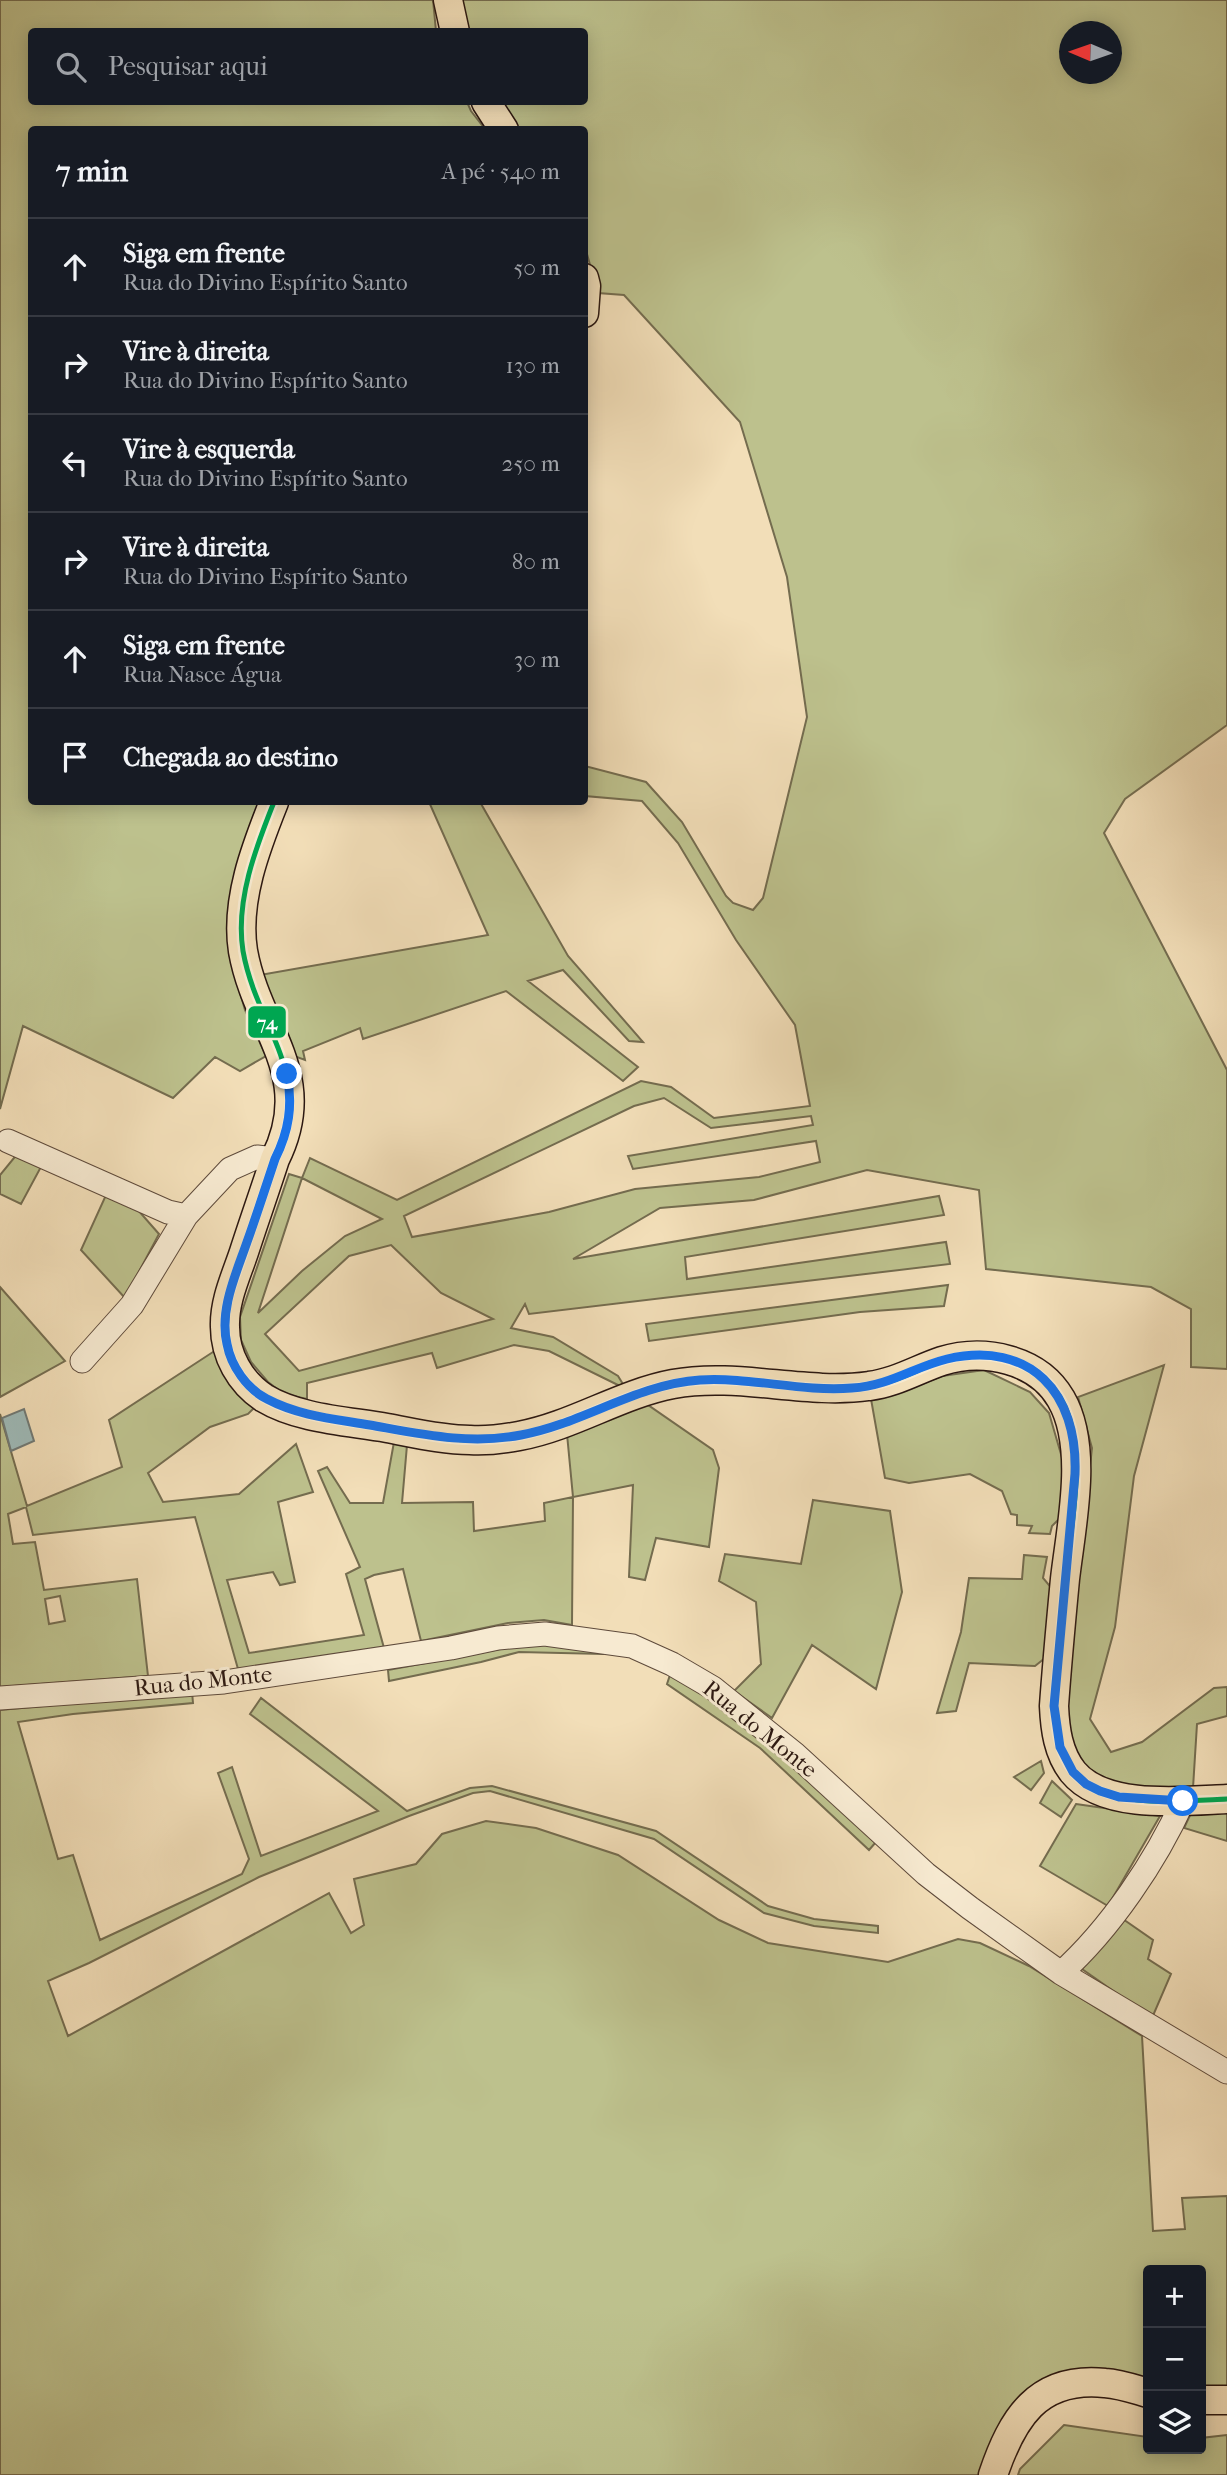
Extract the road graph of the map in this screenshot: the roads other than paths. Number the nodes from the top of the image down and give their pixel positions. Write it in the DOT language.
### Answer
graph roads {
  1 [pos="448,0"];
  2 [pos="454,28"];
  3 [pos="488,105"];
  4 [pos="501,126"];
  5 [pos="273,805"];
  6 [pos="8,1141"];
  7 [pos="275,1159"];
  8 [pos="186,1216"];
  9 [pos="82,1361"];
  10 [pos="0,1698"];
  11 [pos="1227,1799"];
  12 [pos="1183,1801"];
  13 [pos="1061,1973"];
  14 [pos="1227,2072"];
  15 [pos="1143,2392"];
  16 [pos="1206,2400"];
  17 [pos="1227,2400"];
  18 [pos="993,2475"];
  1 -- 2 [label="main road"];
  3 -- 4 [label="main road"];
  5 -- 7 [label="main road"];
  6 -- 8 [label="street"];
  7 -- 8 [label="street"];
  7 -- 12 [label="main road"];
  8 -- 9 [label="street"];
  10 -- 13 [label="street, Rua do Monte"];
  11 -- 12 [label="main road"];
  12 -- 13 [label="street"];
  13 -- 14 [label="street, Rua do Monte"];
  15 -- 18 [label="main road"];
  16 -- 17 [label="main road"];
}
